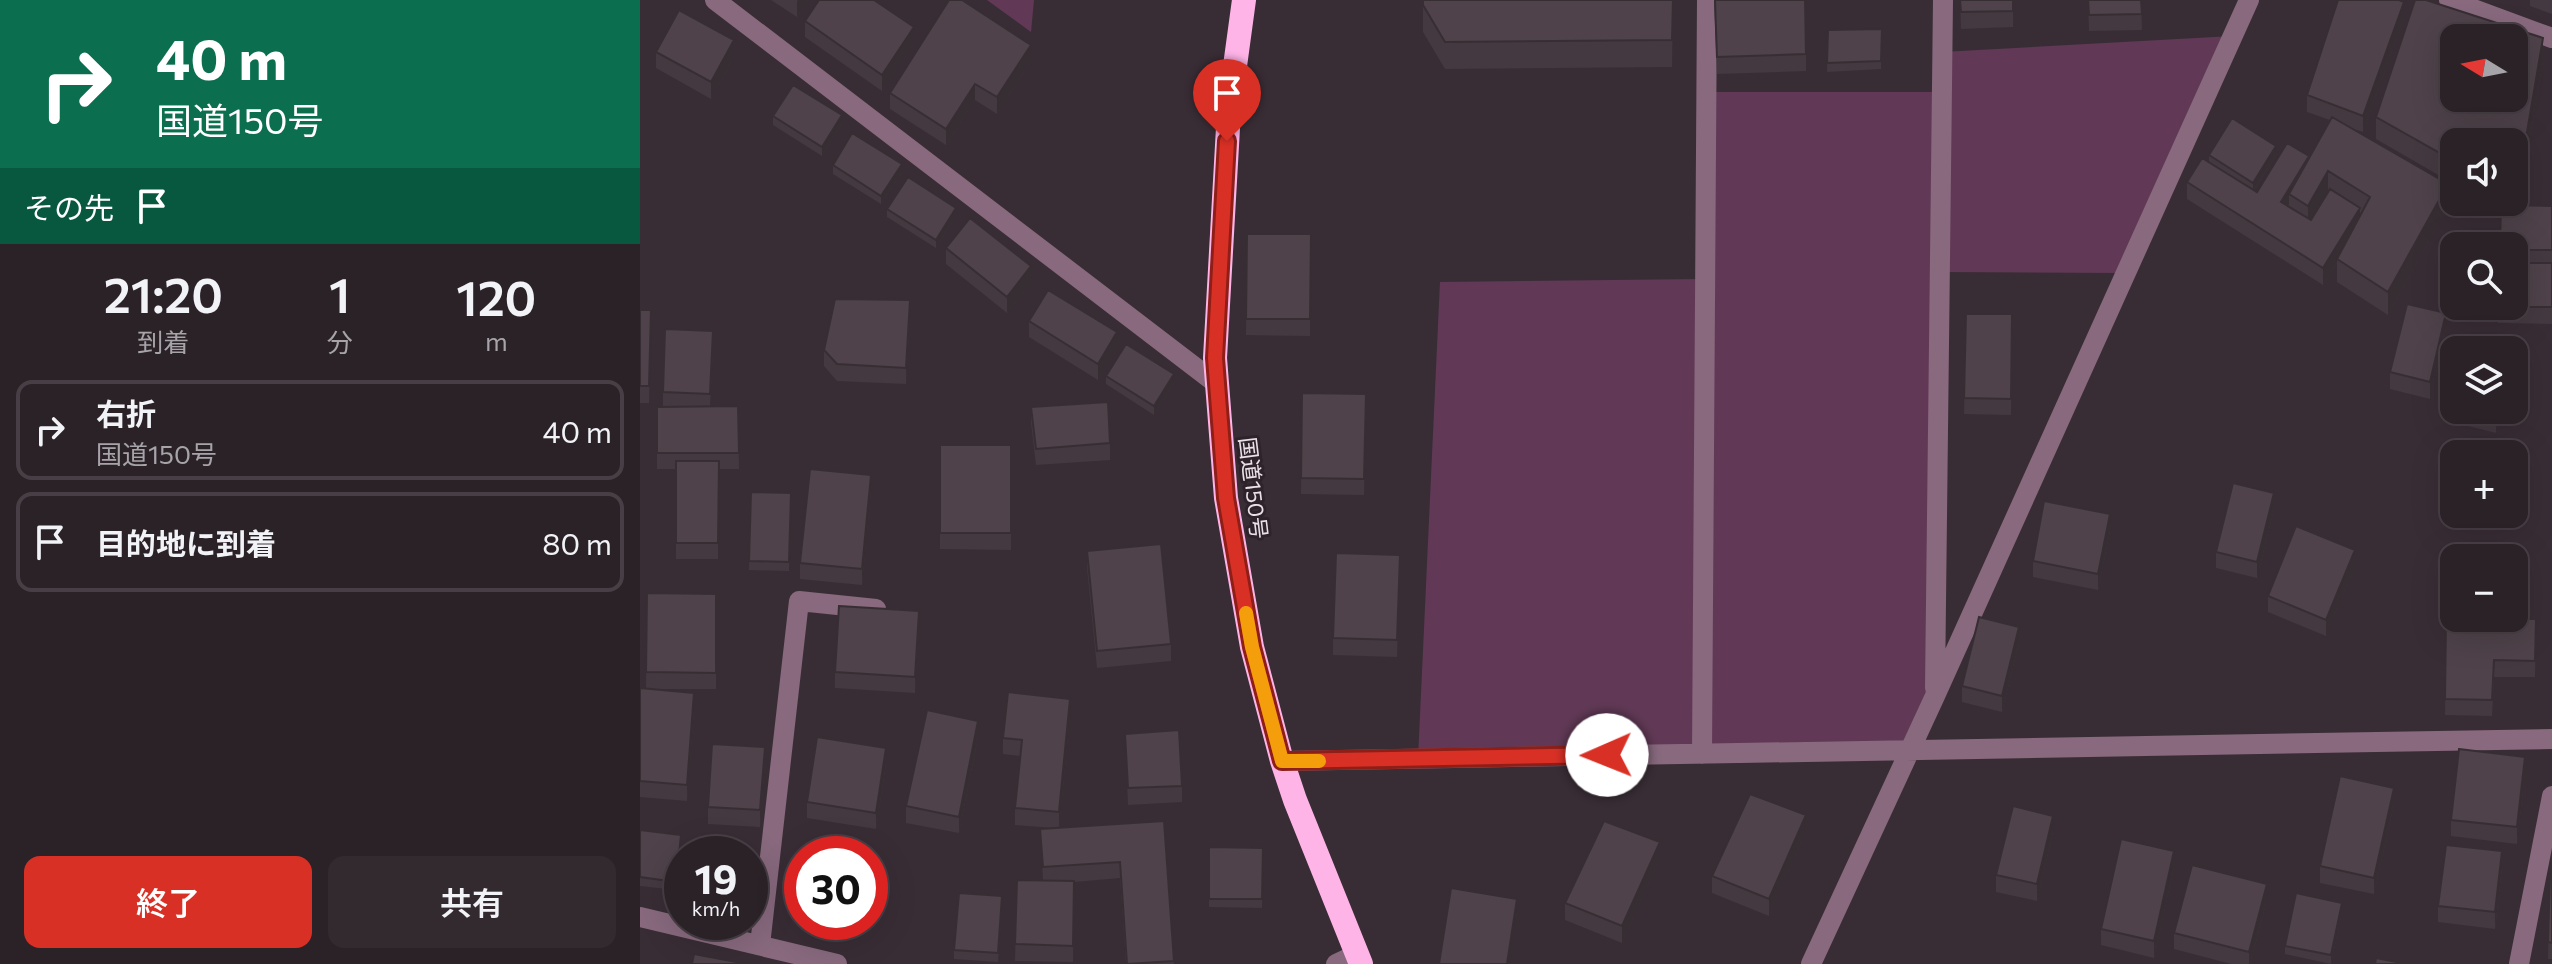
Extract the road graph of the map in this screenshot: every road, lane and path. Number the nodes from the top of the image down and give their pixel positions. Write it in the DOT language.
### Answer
graph roads {
  1 [pos="715,0"];
  2 [pos="1244,0"];
  3 [pos="1707,0"];
  4 [pos="1943,0"];
  5 [pos="2249,0"];
  6 [pos="2449,0"];
  7 [pos="2499,9"];
  8 [pos="2552,38"];
  9 [pos="1217,384"];
  10 [pos="890,611"];
  11 [pos="1935,696"];
  12 [pos="2552,739"];
  13 [pos="1910,750"];
  14 [pos="1702,754"];
  15 [pos="1282,761"];
  16 [pos="2552,796"];
  17 [pos="640,917"];
  18 [pos="760,945"];
  19 [pos="1352,961"];
  20 [pos="837,964"];
  21 [pos="1811,964"];
  22 [pos="2519,964"];
  1 -- 9 [label="street"];
  2 -- 9 [label="highway, 国道150号"];
  3 -- 14 [label="street"];
  4 -- 11 [label="street"];
  5 -- 11 [label="street"];
  6 -- 7 [label="street"];
  7 -- 8 [label="street"];
  9 -- 15 [label="highway, 国道150号"];
  10 -- 18 [label="street"];
  11 -- 13 [label="street"];
  12 -- 13 [label="street"];
  13 -- 14 [label="street"];
  13 -- 21 [label="street"];
  14 -- 15 [label="street"];
  15 -- 19 [label="highway, 国道150号"];
  16 -- 22 [label="street"];
  17 -- 18 [label="street"];
  18 -- 20 [label="street"];
}
